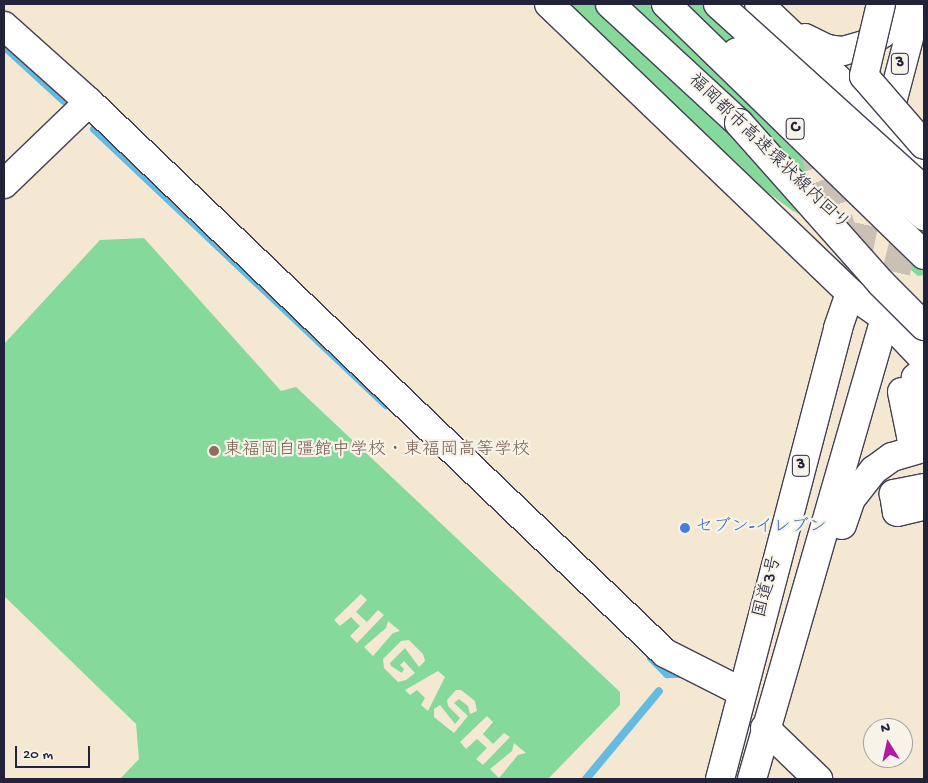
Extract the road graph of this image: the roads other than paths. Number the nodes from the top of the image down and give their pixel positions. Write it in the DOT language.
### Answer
graph roads {
  1 [pos="549,4"];
  2 [pos="610,4"];
  3 [pos="666,4"];
  4 [pos="674,4"];
  5 [pos="718,4"];
  6 [pos="760,4"];
  7 [pos="882,4"];
  8 [pos="899,4"];
  9 [pos="918,4"];
  10 [pos="4,26"];
  11 [pos="90,102"];
  12 [pos="739,123"];
  13 [pos="886,125"];
  14 [pos="924,164"];
  15 [pos="4,184"];
  16 [pos="924,216"];
  17 [pos="924,255"];
  18 [pos="850,293"];
  19 [pos="924,305"];
  20 [pos="885,318"];
  21 [pos="924,326"];
  22 [pos="924,359"];
  23 [pos="924,370"];
  24 [pos="902,392"];
  25 [pos="924,419"];
  26 [pos="924,434"];
  27 [pos="924,448"];
  28 [pos="924,488"];
  29 [pos="924,506"];
  30 [pos="784,674"];
  31 [pos="742,692"];
  32 [pos="765,728"];
  33 [pos="720,779"];
  34 [pos="752,779"];
  35 [pos="818,779"];
  1 -- 18 [label="main road"];
  2 -- 12 [label="main road, 福岡都市高速環状線内回り / C"];
  3 -- 17 [label="main road, C, bridge"];
  4 -- 16 [label="main road, bridge"];
  5 -- 14 [label="main road, bridge"];
  6 -- 8 [label="main road"];
  6 -- 13 [label="main road"];
  7 -- 14 [label="main road, bridge"];
  9 -- 13 [label="main road, 3"];
  10 -- 11 [label="main road"];
  11 -- 15 [label="main road"];
  11 -- 31 [label="main road"];
  12 -- 19 [label="main road, 福岡都市高速環状線内回り / C, bridge"];
  12 -- 21 [label="main road, bridge"];
  13 -- 14 [label="main road"];
  18 -- 20 [label="main road"];
  18 -- 31 [label="main road, 国道3号 / 3"];
  20 -- 22 [label="main road"];
  20 -- 30 [label="main road"];
  23 -- 25 [label="main road"];
  24 -- 26 [label="main road"];
  27 -- 30 [label="main road"];
  28 -- 29 [label="main road"];
  30 -- 32 [label="main road"];
  31 -- 33 [label="main road, 国道3号 / 3"];
  32 -- 34 [label="main road"];
  32 -- 35 [label="main road"];
}
